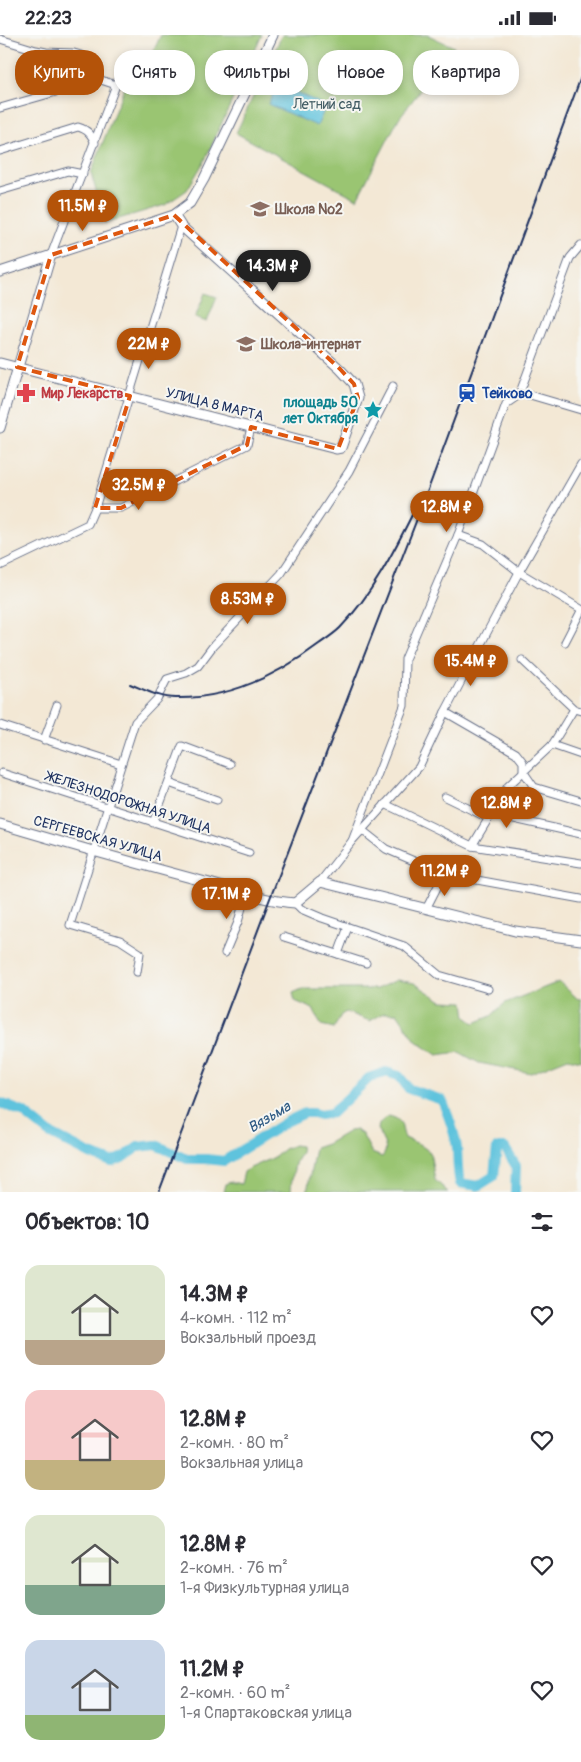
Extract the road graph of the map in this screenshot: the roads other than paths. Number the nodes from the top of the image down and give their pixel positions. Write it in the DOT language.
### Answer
graph roads {
  1 [pos="273,35"];
  2 [pos="0,39"];
  3 [pos="33,50"];
  4 [pos="114,91"];
  5 [pos="49,95"];
  6 [pos="0,109"];
  7 [pos="95,143"];
  8 [pos="0,151"];
  9 [pos="83,173"];
  10 [pos="0,191"];
  11 [pos="174,215"];
  12 [pos="182,226"];
  13 [pos="581,245"];
  14 [pos="51,255"];
  15 [pos="0,272"];
  16 [pos="0,363"];
  17 [pos="17,367"];
  18 [pos="393,386"];
  19 [pos="519,395"];
  20 [pos="130,396"];
  21 [pos="581,410"];
  22 [pos="251,427"];
  23 [pos="0,428"];
  24 [pos="581,464"];
  25 [pos="95,508"];
  26 [pos="458,535"];
  27 [pos="0,567"];
  28 [pos="519,572"];
  29 [pos="581,610"];
  30 [pos="565,642"];
  31 [pos="522,660"];
  32 [pos="57,705"];
  33 [pos="577,710"];
  34 [pos="445,713"];
  35 [pos="0,725"];
  36 [pos="44,740"];
  37 [pos="552,745"];
  38 [pos="581,755"];
  39 [pos="121,764"];
  40 [pos="230,764"];
  41 [pos="523,771"];
  42 [pos="2,773"];
  43 [pos="169,783"];
  44 [pos="445,797"];
  45 [pos="217,800"];
  46 [pos="581,801"];
  47 [pos="385,804"];
  48 [pos="107,808"];
  49 [pos="491,814"];
  50 [pos="154,823"];
  51 [pos="0,824"];
  52 [pos="362,830"];
  53 [pos="581,834"];
  54 [pos="352,841"];
  55 [pos="472,846"];
  56 [pos="93,852"];
  57 [pos="250,853"];
  58 [pos="581,863"];
  59 [pos="444,874"];
  60 [pos="320,882"];
  61 [pos="246,893"];
  62 [pos="581,899"];
  63 [pos="295,903"];
  64 [pos="426,909"];
  65 [pos="348,927"];
  66 [pos="284,937"];
  67 [pos="581,940"];
  68 [pos="225,953"];
  69 [pos="338,954"];
  70 [pos="366,963"];
  71 [pos="137,972"];
  72 [pos="488,989"];
  1 -- 11 [label="street"];
  2 -- 3 [label="street"];
  4 -- 7 [label="street"];
  5 -- 6 [label="street"];
  7 -- 8 [label="street"];
  7 -- 9 [label="street"];
  9 -- 10 [label="street"];
  9 -- 14 [label="street"];
  11 -- 12 [label="street"];
  11 -- 14 [label="street"];
  12 -- 20 [label="street"];
  12 -- 22 [label="street, УЛИЦА 8 МАРТА"];
  13 -- 19 [label="street"];
  14 -- 15 [label="street"];
  14 -- 17 [label="street"];
  16 -- 17 [label="street, УЛИЦА 8 МАРТА"];
  17 -- 20 [label="street, УЛИЦА 8 МАРТА"];
  17 -- 23 [label="street"];
  18 -- 39 [label="street"];
  19 -- 21 [label="street"];
  19 -- 26 [label="street"];
  20 -- 22 [label="street, УЛИЦА 8 МАРТА"];
  20 -- 25 [label="street"];
  22 -- 25 [label="street"];
  24 -- 28 [label="street"];
  25 -- 27 [label="street"];
  26 -- 28 [label="street"];
  26 -- 54 [label="street"];
  28 -- 29 [label="street"];
  28 -- 34 [label="street"];
  29 -- 30 [label="street"];
  31 -- 33 [label="street"];
  32 -- 36 [label="street"];
  33 -- 37 [label="street"];
  34 -- 41 [label="street"];
  34 -- 47 [label="street"];
  35 -- 36 [label="street"];
  36 -- 39 [label="street"];
  37 -- 38 [label="street"];
  37 -- 41 [label="street"];
  39 -- 48 [label="street"];
  40 -- 43 [label="street"];
  41 -- 46 [label="street"];
  41 -- 49 [label="street"];
  42 -- 48 [label="street, ЖЕЛЕЗНОДОРОЖНАЯ УЛИЦА"];
  43 -- 45 [label="street"];
  43 -- 50 [label="street"];
  44 -- 49 [label="street"];
  47 -- 52 [label="street"];
  47 -- 55 [label="street"];
  48 -- 50 [label="street, ЖЕЛЕЗНОДОРОЖНАЯ УЛИЦА"];
  48 -- 56 [label="street"];
  49 -- 53 [label="street"];
  49 -- 55 [label="street"];
  50 -- 57 [label="street, ЖЕЛЕЗНОДОРОЖНАЯ УЛИЦА"];
  51 -- 56 [label="street, СЕРГЕЕВСКАЯ УЛИЦА"];
  52 -- 54 [label="street"];
  52 -- 59 [label="street"];
  54 -- 60 [label="street"];
  55 -- 58 [label="street"];
  56 -- 61 [label="street, СЕРГЕЕВСКАЯ УЛИЦА"];
  56 -- 71 [label="street"];
  59 -- 62 [label="street"];
  59 -- 64 [label="street"];
  60 -- 63 [label="street"];
  60 -- 64 [label="street"];
  61 -- 63 [label="street, СЕРГЕЕВСКАЯ УЛИЦА"];
  61 -- 68 [label="street"];
  63 -- 65 [label="street"];
  64 -- 67 [label="street"];
  65 -- 69 [label="street"];
  65 -- 72 [label="street"];
  66 -- 69 [label="street"];
  69 -- 70 [label="street"];
}
